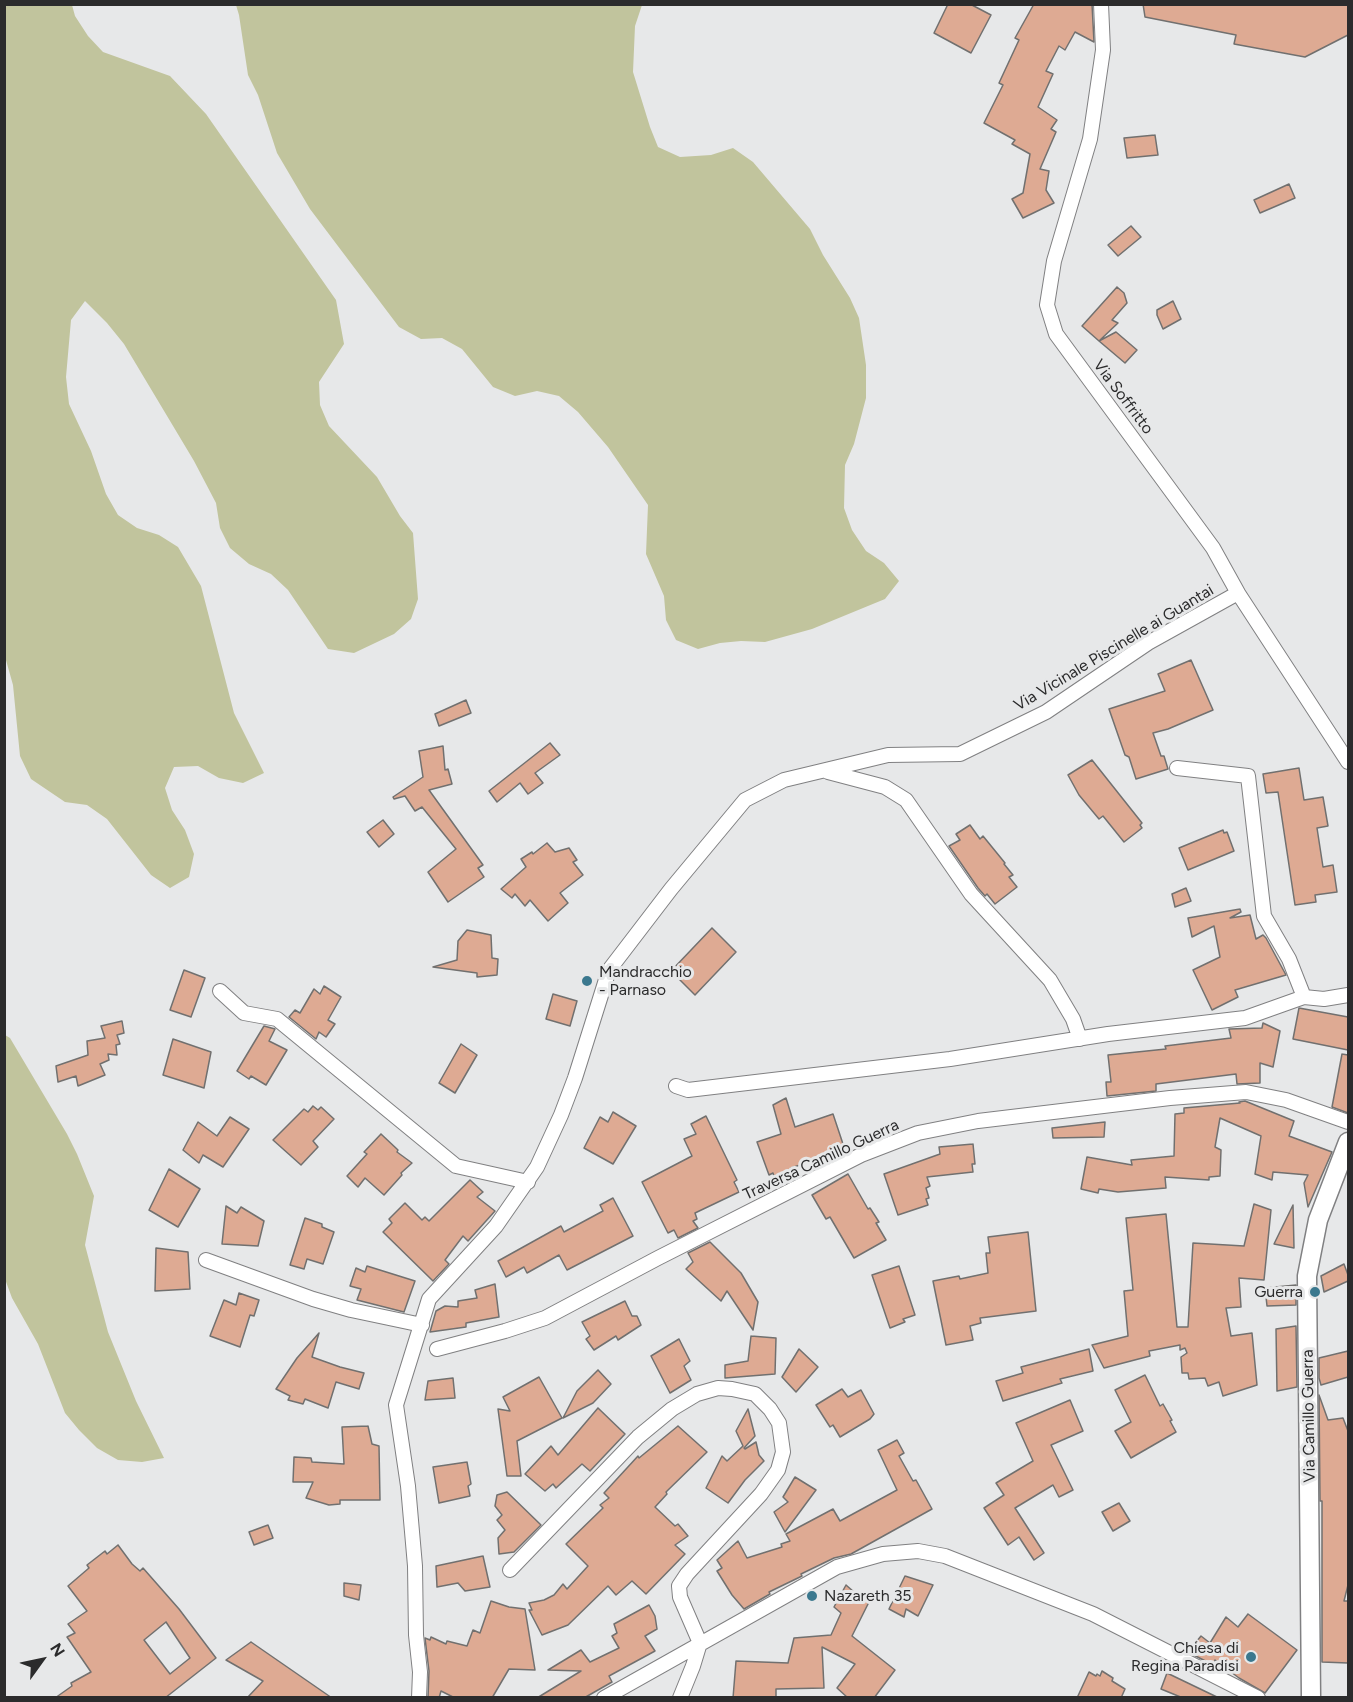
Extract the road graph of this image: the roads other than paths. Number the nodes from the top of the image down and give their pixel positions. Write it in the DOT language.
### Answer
graph roads {
  1 [pos="1101,4"];
  2 [pos="1239,593"];
  3 [pos="1348,762"];
  4 [pos="1177,768"];
  5 [pos="820,771"];
  6 [pos="220,992"];
  7 [pos="1348,995"];
  8 [pos="1304,997"];
  9 [pos="1080,1039"];
  10 [pos="676,1086"];
  11 [pos="1348,1122"];
  12 [pos="1348,1142"];
  13 [pos="528,1182"];
  14 [pos="206,1260"];
  15 [pos="422,1325"];
  16 [pos="437,1349"];
  17 [pos="510,1570"];
  18 [pos="700,1643"];
  19 [pos="419,1698"];
  20 [pos="604,1698"];
  21 [pos="680,1698"];
  22 [pos="1258,1698"];
  23 [pos="1311,1698"];
  1 -- 2 [label="street, Via Soffritto"];
  2 -- 3 [label="street, Via Soffritto"];
  2 -- 5 [label="street, Via Vicinale Piscinelle ai Guantai"];
  4 -- 8 [label="street"];
  5 -- 9 [label="street"];
  5 -- 13 [label="street, Via Vicinale Piscinelle ai Guantai"];
  6 -- 13 [label="street"];
  7 -- 8 [label="street"];
  8 -- 9 [label="street"];
  9 -- 10 [label="street"];
  11 -- 16 [label="street, Traversa Camillo Guerra"];
  12 -- 23 [label="street, Via Camillo Guerra"];
  13 -- 15 [label="street, Via Vicinale Piscinelle ai Guantai"];
  14 -- 15 [label="street"];
  15 -- 19 [label="street, Via Vicinale Piscinelle ai Guantai"];
  17 -- 18 [label="street"];
  18 -- 20 [label="street"];
  18 -- 21 [label="street"];
  18 -- 22 [label="street"];
}
